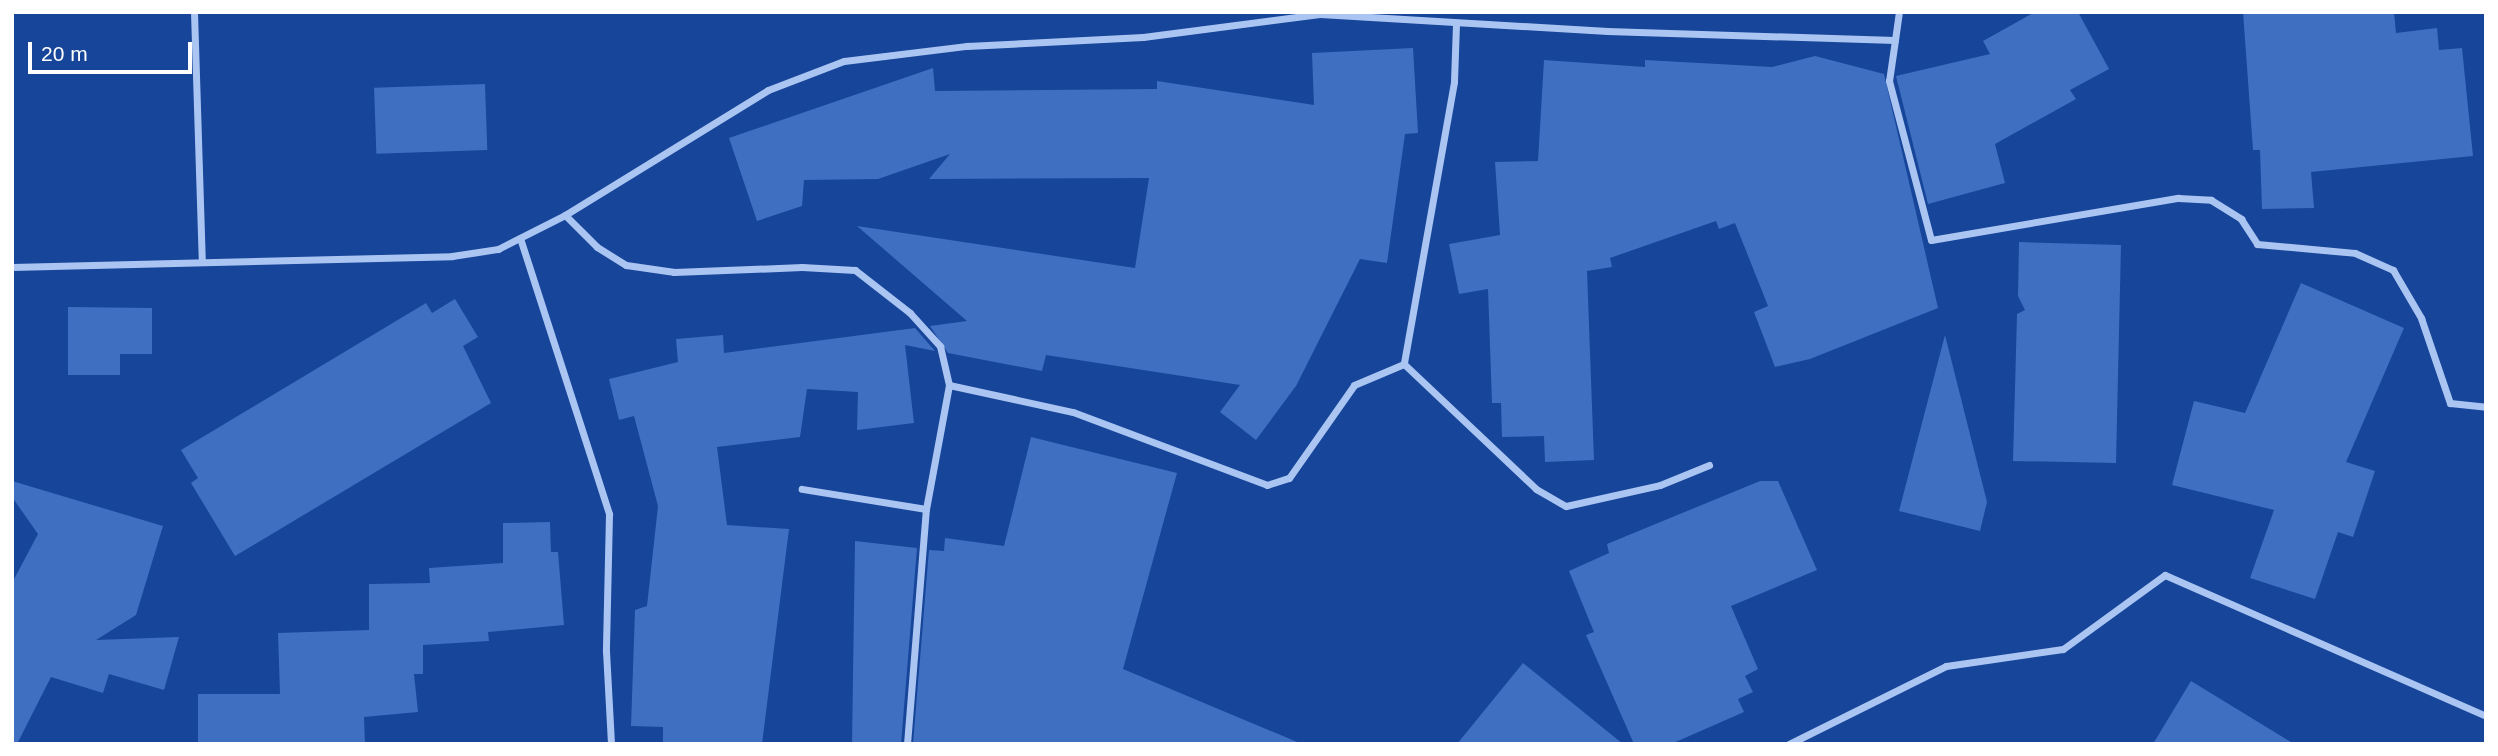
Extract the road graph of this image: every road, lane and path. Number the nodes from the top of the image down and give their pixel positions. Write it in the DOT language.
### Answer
graph roads {
  1 [pos="194,12"];
  2 [pos="1899,12"];
  3 [pos="1320,13"];
  4 [pos="1456,24"];
  5 [pos="1895,40"];
  6 [pos="565,215"];
  7 [pos="520,238"];
  8 [pos="202,262"];
  9 [pos="12,267"];
  10 [pos="1404,364"];
  11 [pos="949,385"];
  12 [pos="2486,407"];
  13 [pos="1709,465"];
  14 [pos="802,489"];
  15 [pos="926,509"];
  16 [pos="2486,716"];
  17 [pos="611,744"];
  18 [pos="907,744"];
  19 [pos="1789,744"];
  1 -- 8 [label="street"];
  2 -- 5 [label="street"];
  3 -- 4 [label="street"];
  3 -- 6 [label="street"];
  4 -- 5 [label="street"];
  4 -- 10 [label="street"];
  5 -- 12 [label="street"];
  6 -- 7 [label="street"];
  6 -- 11 [label="street"];
  7 -- 8 [label="street"];
  7 -- 17 [label="street"];
  8 -- 9 [label="street"];
  10 -- 11 [label="street"];
  10 -- 13 [label="street"];
  11 -- 15 [label="street"];
  14 -- 15 [label="street"];
  15 -- 18 [label="street"];
  16 -- 19 [label="street"];
}
